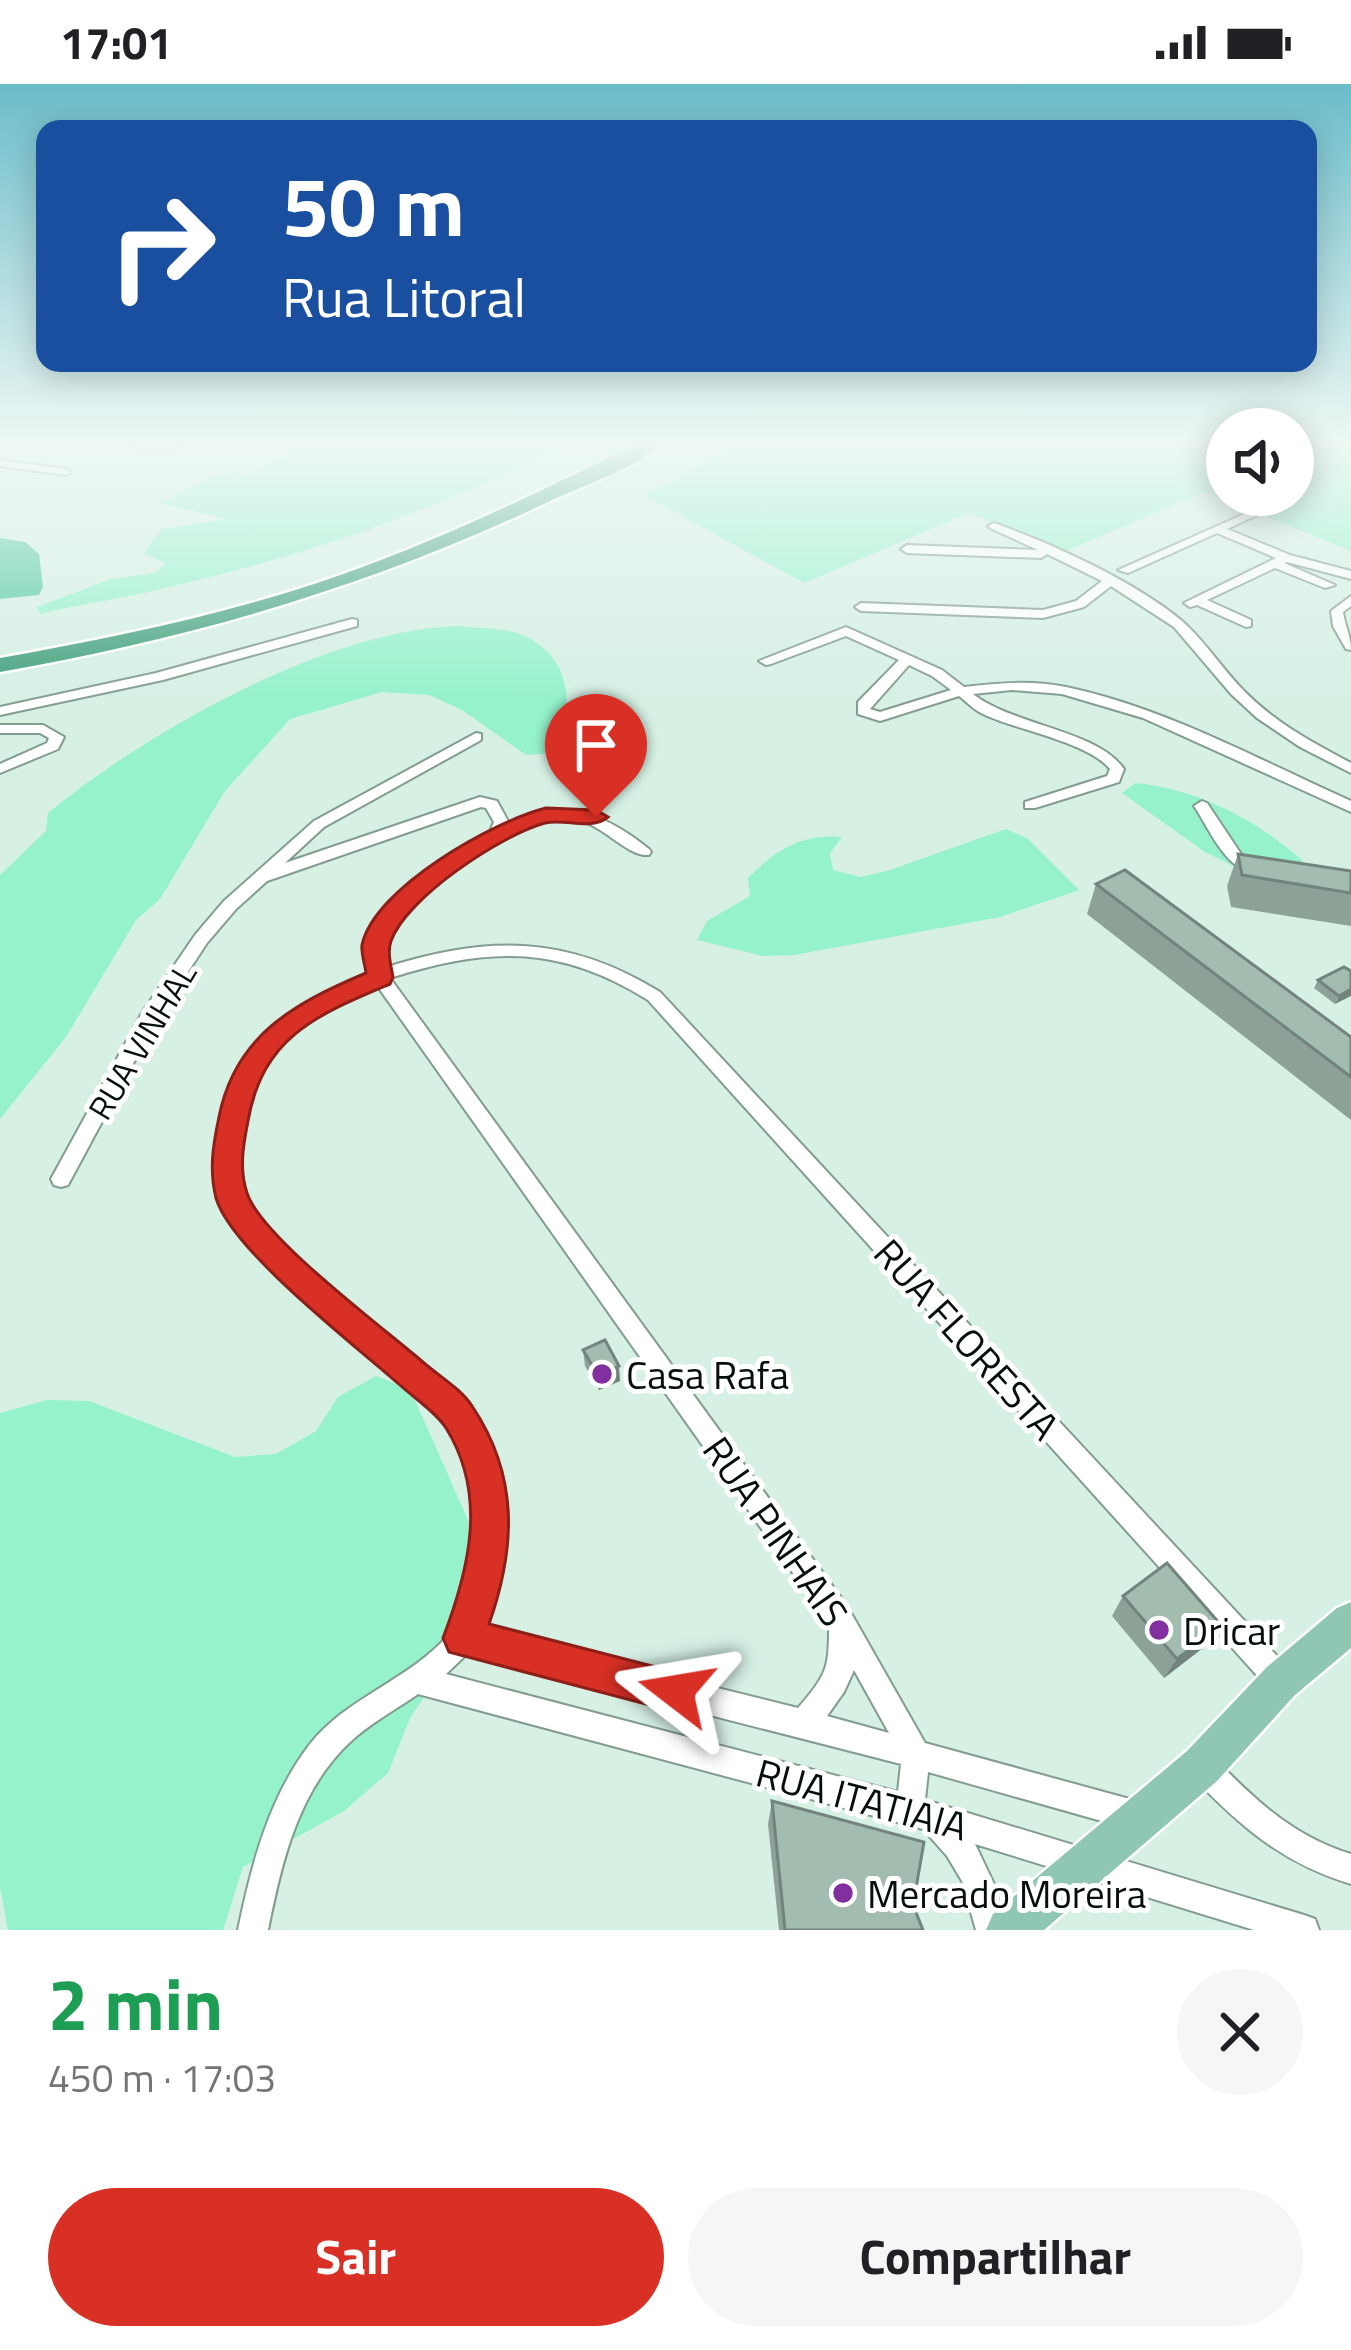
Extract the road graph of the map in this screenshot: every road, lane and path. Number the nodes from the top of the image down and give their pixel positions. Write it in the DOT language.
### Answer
graph roads {
  1 [pos="425,530"];
  2 [pos="471,530"];
  3 [pos="1003,530"];
  4 [pos="1214,530"];
  5 [pos="1219,530"];
  6 [pos="908,549"];
  7 [pos="1059,555"];
  8 [pos="1279,560"];
  9 [pos="1124,570"];
  10 [pos="1351,575"];
  11 [pos="1109,581"];
  12 [pos="1329,585"];
  13 [pos="1351,600"];
  14 [pos="861,607"];
  15 [pos="1246,622"];
  16 [pos="352,623"];
  17 [pos="1351,646"];
  18 [pos="0,647"];
  19 [pos="908,659"];
  20 [pos="766,661"];
  21 [pos="0,665"];
  22 [pos="959,692"];
  23 [pos="0,711"];
  24 [pos="0,728"];
  25 [pos="476,737"];
  26 [pos="0,769"];
  27 [pos="1351,769"];
  28 [pos="1030,805"];
  29 [pos="1202,806"];
  30 [pos="1351,807"];
  31 [pos="497,833"];
  32 [pos="643,852"];
  33 [pos="1274,874"];
  34 [pos="261,878"];
  35 [pos="380,977"];
  36 [pos="61,1179"];
  37 [pos="838,1615"];
  38 [pos="1351,1622"];
  39 [pos="464,1638"];
  40 [pos="415,1681"];
  41 [pos="1281,1681"];
  42 [pos="803,1723"];
  43 [pos="916,1754"];
  44 [pos="1202,1766"];
  45 [pos="918,1812"];
  46 [pos="1143,1817"];
  47 [pos="1089,1864"];
  48 [pos="1351,1869"];
  49 [pos="253,1930"];
  50 [pos="991,1930"];
  51 [pos="1009,1930"];
  52 [pos="1304,1930"];
  1 -- 18 [label="highway"];
  2 -- 21 [label="highway"];
  3 -- 7 [label="street"];
  4 -- 9 [label="street"];
  5 -- 8 [label="street"];
  6 -- 7 [label="street"];
  7 -- 11 [label="street"];
  8 -- 10 [label="street"];
  8 -- 12 [label="street"];
  8 -- 15 [label="street"];
  11 -- 14 [label="street"];
  11 -- 27 [label="street"];
  13 -- 17 [label="street"];
  16 -- 23 [label="street"];
  19 -- 20 [label="street"];
  19 -- 22 [label="street"];
  19 -- 22 [label="street"];
  22 -- 28 [label="street"];
  22 -- 30 [label="street"];
  24 -- 26 [label="street"];
  25 -- 34 [label="street"];
  29 -- 33 [label="street"];
  31 -- 32 [label="street"];
  31 -- 34 [label="street, RUA VINHAL"];
  31 -- 35 [label="street"];
  34 -- 36 [label="street, RUA VINHAL"];
  35 -- 37 [label="street, RUA PINHAIS"];
  35 -- 39 [label="street, RUA FLORESTA"];
  35 -- 41 [label="street, RUA FLORESTA"];
  37 -- 42 [label="street"];
  37 -- 43 [label="street, RUA PINHAIS"];
  38 -- 41 [label="main road"];
  39 -- 40 [label="street"];
  39 -- 42 [label="street, RUA ITATIAIA"];
  40 -- 45 [label="street, RUA ITATIAIA"];
  40 -- 49 [label="street"];
  41 -- 44 [label="main road"];
  42 -- 43 [label="street, RUA ITATIAIA"];
  43 -- 45 [label="street"];
  43 -- 46 [label="street, RUA ITATIAIA"];
  44 -- 46 [label="main road"];
  44 -- 48 [label="street"];
  45 -- 47 [label="street, RUA ITATIAIA"];
  45 -- 50 [label="street"];
  46 -- 47 [label="main road"];
  47 -- 51 [label="main road"];
  47 -- 52 [label="street, RUA ITATIAIA"];
}
